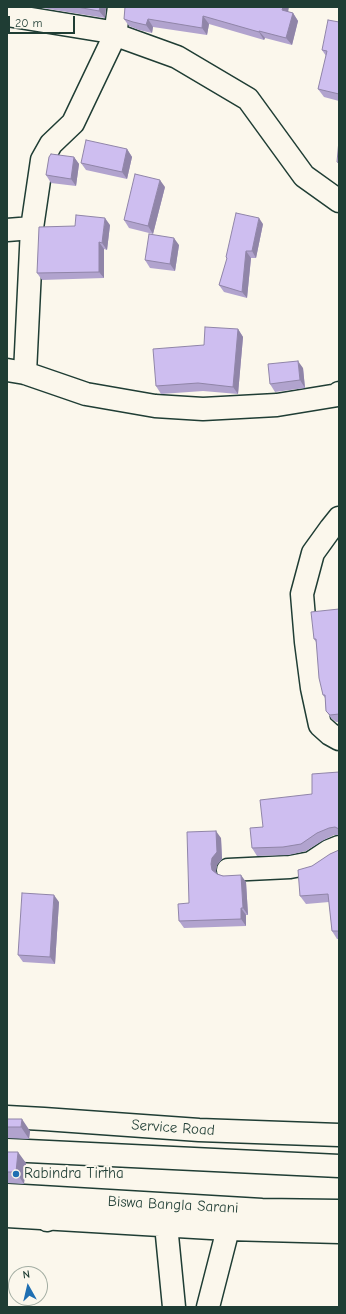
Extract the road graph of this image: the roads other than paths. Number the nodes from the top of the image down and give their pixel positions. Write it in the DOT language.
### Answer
graph roads {
  1 [pos="118,7"];
  2 [pos="7,15"];
  3 [pos="115,35"];
  4 [pos="339,201"];
  5 [pos="32,228"];
  6 [pos="7,230"];
  7 [pos="16,372"];
  8 [pos="339,394"];
  9 [pos="339,518"];
  10 [pos="339,739"];
  11 [pos="339,847"];
  12 [pos="228,870"];
  13 [pos="7,1117"];
  14 [pos="339,1135"];
  15 [pos="7,1150"];
  16 [pos="339,1166"];
  17 [pos="7,1195"];
  18 [pos="46,1198"];
  19 [pos="339,1211"];
  20 [pos="7,1216"];
  21 [pos="47,1220"];
  22 [pos="166,1225"];
  23 [pos="228,1229"];
  24 [pos="339,1232"];
  25 [pos="174,1307"];
  26 [pos="208,1307"];
  1 -- 3 [label="street"];
  2 -- 3 [label="street"];
  3 -- 4 [label="street"];
  3 -- 5 [label="street"];
  5 -- 6 [label="street"];
  5 -- 7 [label="street"];
  7 -- 8 [label="street"];
  9 -- 10 [label="street"];
  11 -- 12 [label="street"];
  13 -- 14 [label="street, Service Road"];
  15 -- 16 [label="street"];
  17 -- 18 [label="street, Biswa Bangla Sarani"];
  18 -- 19 [label="street, Biswa Bangla Sarani"];
  18 -- 21 [label="street"];
  20 -- 21 [label="street"];
  21 -- 22 [label="street"];
  22 -- 23 [label="street"];
  22 -- 25 [label="street"];
  23 -- 24 [label="street"];
  23 -- 26 [label="street"];
}
